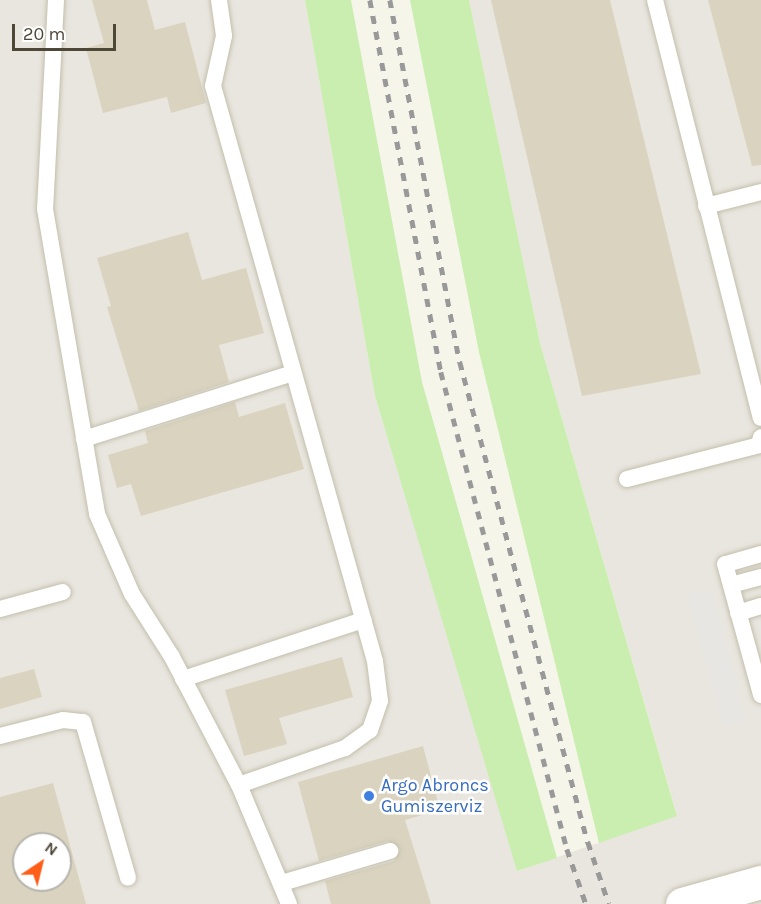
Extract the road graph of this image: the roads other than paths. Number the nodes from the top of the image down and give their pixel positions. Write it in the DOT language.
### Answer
graph roads {
  1 [pos="56,0"];
  2 [pos="219,0"];
  3 [pos="655,0"];
  4 [pos="761,192"];
  5 [pos="705,206"];
  6 [pos="293,373"];
  7 [pos="761,418"];
  8 [pos="761,437"];
  9 [pos="84,439"];
  10 [pos="627,479"];
  11 [pos="761,554"];
  12 [pos="761,577"];
  13 [pos="731,585"];
  14 [pos="63,592"];
  15 [pos="761,606"];
  16 [pos="0,609"];
  17 [pos="738,613"];
  18 [pos="364,620"];
  19 [pos="754,646"];
  20 [pos="758,673"];
  21 [pos="183,679"];
  22 [pos="761,695"];
  23 [pos="0,736"];
  24 [pos="239,785"];
  25 [pos="390,851"];
  26 [pos="128,878"];
  27 [pos="282,883"];
  28 [pos="757,890"];
  29 [pos="289,904"];
  30 [pos="682,904"];
  1 -- 9 [label="lane"];
  2 -- 6 [label="lane"];
  3 -- 5 [label="lane"];
  4 -- 5 [label="lane"];
  5 -- 7 [label="lane"];
  6 -- 9 [label="lane"];
  6 -- 18 [label="lane"];
  8 -- 10 [label="lane"];
  9 -- 21 [label="lane"];
  11 -- 13 [label="lane"];
  12 -- 13 [label="lane"];
  13 -- 17 [label="lane"];
  14 -- 16 [label="lane"];
  15 -- 17 [label="lane"];
  17 -- 19 [label="lane"];
  18 -- 21 [label="lane"];
  18 -- 24 [label="lane"];
  19 -- 20 [label="lane"];
  20 -- 22 [label="lane"];
  21 -- 24 [label="lane"];
  23 -- 26 [label="lane"];
  24 -- 27 [label="lane"];
  25 -- 27 [label="lane"];
  27 -- 29 [label="lane"];
  28 -- 30 [label="street"];
}
